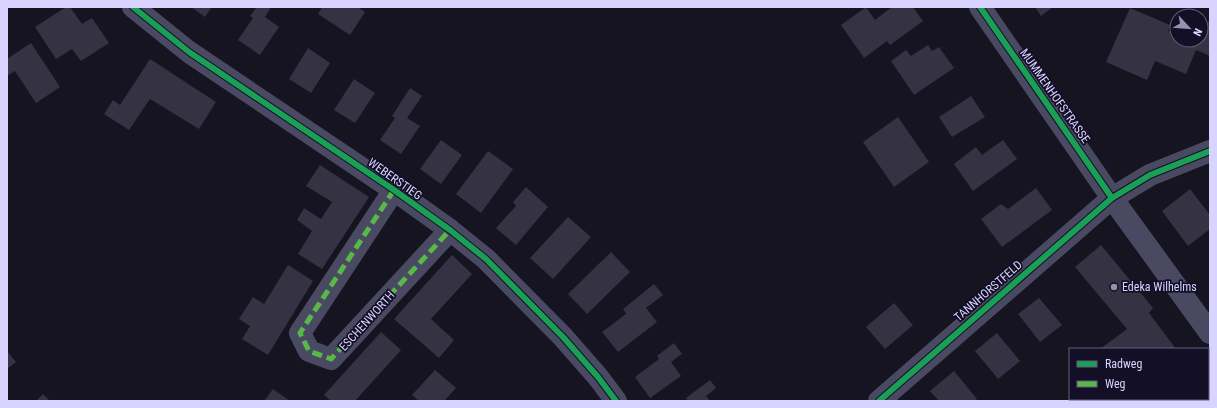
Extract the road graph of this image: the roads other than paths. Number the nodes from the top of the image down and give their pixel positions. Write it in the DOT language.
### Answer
graph roads {
  1 [pos="133,7"];
  2 [pos="980,7"];
  3 [pos="1210,151"];
  4 [pos="394,190"];
  5 [pos="1112,198"];
  6 [pos="450,230"];
  7 [pos="1210,333"];
  8 [pos="616,401"];
  9 [pos="878,401"];
  1 -- 4 [label="street, WEBERSTIEG"];
  2 -- 5 [label="street, MUMMENHOFSTRASSE"];
  3 -- 5 [label="street, TANNHORSTFELD"];
  4 -- 6 [label="street, WEBERSTIEG"];
  4 -- 6 [label="street, ESCHENWORTH"];
  5 -- 7 [label="street, MUMMENHOFSTRASSE"];
  5 -- 9 [label="street, TANNHORSTFELD"];
  6 -- 8 [label="street, WEBERSTIEG"];
}
